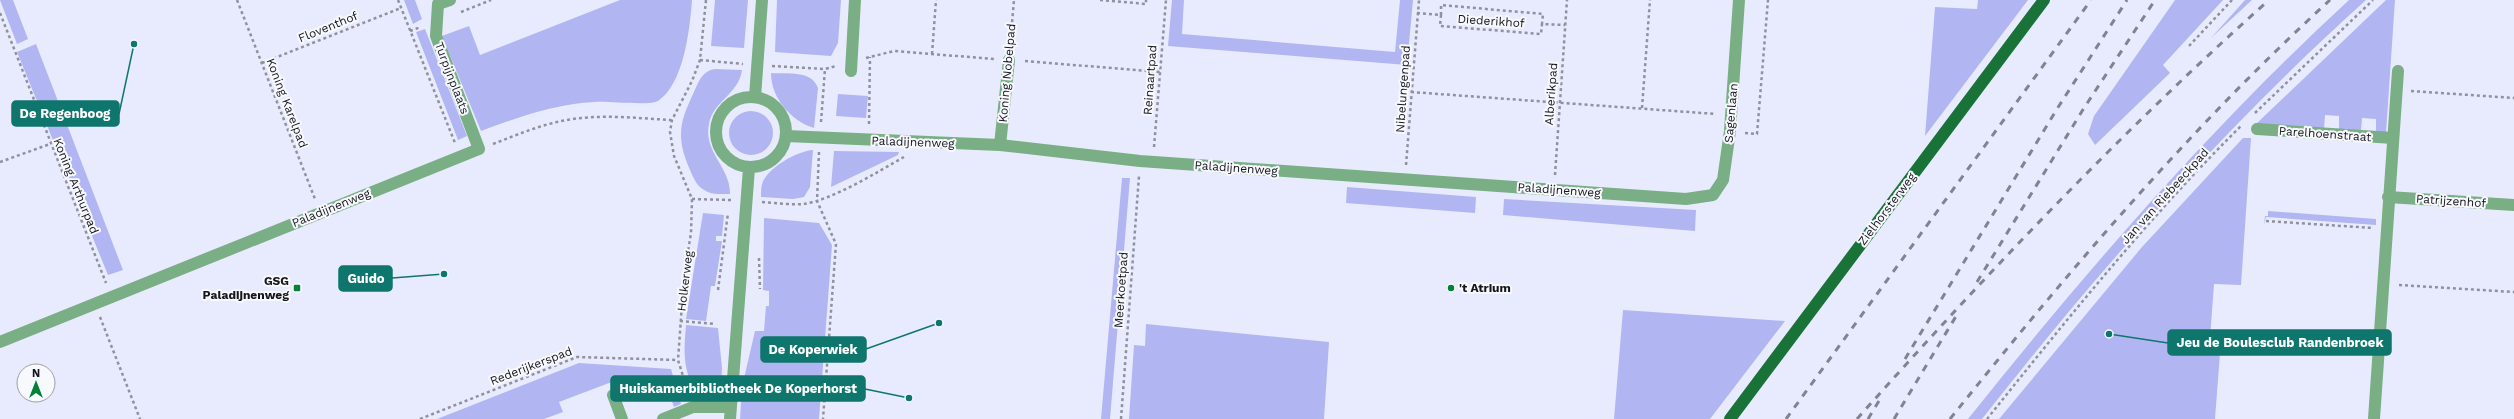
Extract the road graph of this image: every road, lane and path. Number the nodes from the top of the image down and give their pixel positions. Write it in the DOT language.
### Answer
graph roads {
  1 [pos="237,0"];
  2 [pos="398,0"];
  3 [pos="706,0"];
  4 [pos="762,0"];
  5 [pos="855,0"];
  6 [pos="936,0"];
  7 [pos="1014,0"];
  8 [pos="1100,0"];
  9 [pos="1146,0"];
  10 [pos="1166,0"];
  11 [pos="1419,0"];
  12 [pos="1568,0"];
  13 [pos="1650,0"];
  14 [pos="1739,0"];
  15 [pos="1768,0"];
  16 [pos="2044,0"];
  17 [pos="2232,0"];
  18 [pos="2373,0"];
  19 [pos="442,2"];
  20 [pos="401,8"];
  21 [pos="0,13"];
  22 [pos="1417,13"];
  23 [pos="1441,15"];
  24 [pos="1542,24"];
  25 [pos="1565,25"];
  26 [pos="2189,46"];
  27 [pos="932,54"];
  28 [pos="870,57"];
  29 [pos="1009,60"];
  30 [pos="262,63"];
  31 [pos="851,71"];
  32 [pos="2398,71"];
  33 [pos="2396,90"];
  34 [pos="1411,92"];
  35 [pos="755,97"];
  36 [pos="2514,98"];
  37 [pos="1560,103"];
  38 [pos="1642,108"];
  39 [pos="1731,115"];
  40 [pos="2250,118"];
  41 [pos="672,120"];
  42 [pos="2244,123"];
  43 [pos="2257,129"];
  44 [pos="1730,131"];
  45 [pos="786,136"];
  46 [pos="2393,138"];
  47 [pos="868,141"];
  48 [pos="931,142"];
  49 [pos="50,144"];
  50 [pos="1000,145"];
  51 [pos="479,149"];
  52 [pos="461,156"];
  53 [pos="1140,161"];
  54 [pos="0,162"];
  55 [pos="1153,162"];
  56 [pos="749,168"];
  57 [pos="1405,179"];
  58 [pos="1554,190"];
  59 [pos="2388,197"];
  60 [pos="692,198"];
  61 [pos="1686,199"];
  62 [pos="746,201"];
  63 [pos="817,201"];
  64 [pos="2514,205"];
  65 [pos="320,212"];
  66 [pos="728,212"];
  67 [pos="2266,221"];
  68 [pos="2386,229"];
  69 [pos="2383,284"];
  70 [pos="718,290"];
  71 [pos="2514,292"];
  72 [pos="112,297"];
  73 [pos="95,304"];
  74 [pos="680,321"];
  75 [pos="715,324"];
  76 [pos="0,342"];
  77 [pos="678,360"];
  78 [pos="613,395"];
  79 [pos="693,407"];
  80 [pos="730,413"];
  81 [pos="140,419"];
  82 [pos="420,419"];
  83 [pos="622,419"];
  84 [pos="663,419"];
  85 [pos="823,419"];
  86 [pos="1121,419"];
  87 [pos="1730,419"];
  88 [pos="1987,419"];
  89 [pos="2374,419"];
  1 -- 30 [label="path, Koning Karelpad"];
  2 -- 20 [label="path"];
  3 -- 41 [label="path"];
  4 -- 35 [label="street"];
  5 -- 31 [label="street"];
  6 -- 27 [label="path"];
  7 -- 29 [label="path, Koning Nobelpad"];
  8 -- 9 [label="path"];
  10 -- 55 [label="path, Reinaartpad"];
  11 -- 22 [label="path, Nibelungenpad"];
  12 -- 25 [label="path, Alberikpad"];
  13 -- 38 [label="path"];
  14 -- 39 [label="street, Sagenlaan"];
  15 -- 44 [label="path"];
  16 -- 87 [label="main road, Zielhorsterweg"];
  17 -- 26 [label="path"];
  18 -- 40 [label="path"];
  19 -- 51 [label="street, Turpijnplaats"];
  20 -- 30 [label="path, Floventhof"];
  20 -- 52 [label="path"];
  21 -- 49 [label="path, Koning Arthurpad"];
  22 -- 23 [label="path, Diederikhof"];
  22 -- 34 [label="path, Nibelungenpad"];
  23 -- 24 [label="path, Diederikhof"];
  23 -- 24 [label="path, Diederikhof"];
  24 -- 25 [label="path, Diederikhof"];
  25 -- 37 [label="path, Alberikpad"];
  28 -- 47 [label="path"];
  29 -- 50 [label="street, Koning Nobelpad"];
  30 -- 65 [label="path, Koning Karelpad"];
  32 -- 33 [label="street"];
  33 -- 36 [label="path"];
  33 -- 46 [label="street"];
  34 -- 37 [label="path"];
  34 -- 57 [label="path, Nibelungenpad"];
  35 -- 45 [label="street"];
  35 -- 56 [label="street"];
  37 -- 38 [label="path"];
  37 -- 58 [label="path, Alberikpad"];
  38 -- 39 [label="path"];
  39 -- 44 [label="street, Sagenlaan"];
  41 -- 51 [label="path"];
  41 -- 60 [label="path, Holkerweg"];
  42 -- 88 [label="path, Jan van Riebeeckpad"];
  43 -- 46 [label="street, Parelhoenstraat"];
  44 -- 61 [label="street, Sagenlaan"];
  45 -- 47 [label="street, Paladijnenweg"];
  45 -- 56 [label="street"];
  46 -- 59 [label="street"];
  47 -- 48 [label="street, Paladijnenweg"];
  48 -- 50 [label="street, Paladijnenweg"];
  48 -- 63 [label="path"];
  49 -- 54 [label="path"];
  49 -- 72 [label="path, Koning Arthurpad"];
  50 -- 53 [label="street, Paladijnenweg"];
  51 -- 52 [label="street, Paladijnenweg"];
  52 -- 65 [label="street, Paladijnenweg"];
  53 -- 55 [label="street, Paladijnenweg"];
  53 -- 86 [label="path, Meerkoetpad"];
  55 -- 57 [label="street, Paladijnenweg"];
  56 -- 62 [label="street"];
  57 -- 58 [label="street, Paladijnenweg"];
  58 -- 61 [label="street, Paladijnenweg"];
  59 -- 64 [label="street, Patrijzenhof"];
  59 -- 68 [label="street"];
  60 -- 62 [label="path"];
  60 -- 74 [label="path, Holkerweg"];
  62 -- 63 [label="path"];
  62 -- 80 [label="street"];
  63 -- 85 [label="path"];
  65 -- 72 [label="street, Paladijnenweg"];
  66 -- 70 [label="path"];
  67 -- 68 [label="path"];
  68 -- 69 [label="street"];
  69 -- 71 [label="path"];
  69 -- 89 [label="street"];
  72 -- 73 [label="street, Paladijnenweg"];
  73 -- 76 [label="street, Paladijnenweg"];
  73 -- 81 [label="path"];
  74 -- 75 [label="path"];
  74 -- 77 [label="path, Holkerweg"];
  77 -- 79 [label="path, Holkerweg"];
  77 -- 82 [label="path, Rederijkerspad"];
  78 -- 83 [label="street"];
  79 -- 80 [label="street"];
  79 -- 84 [label="street"];
}
